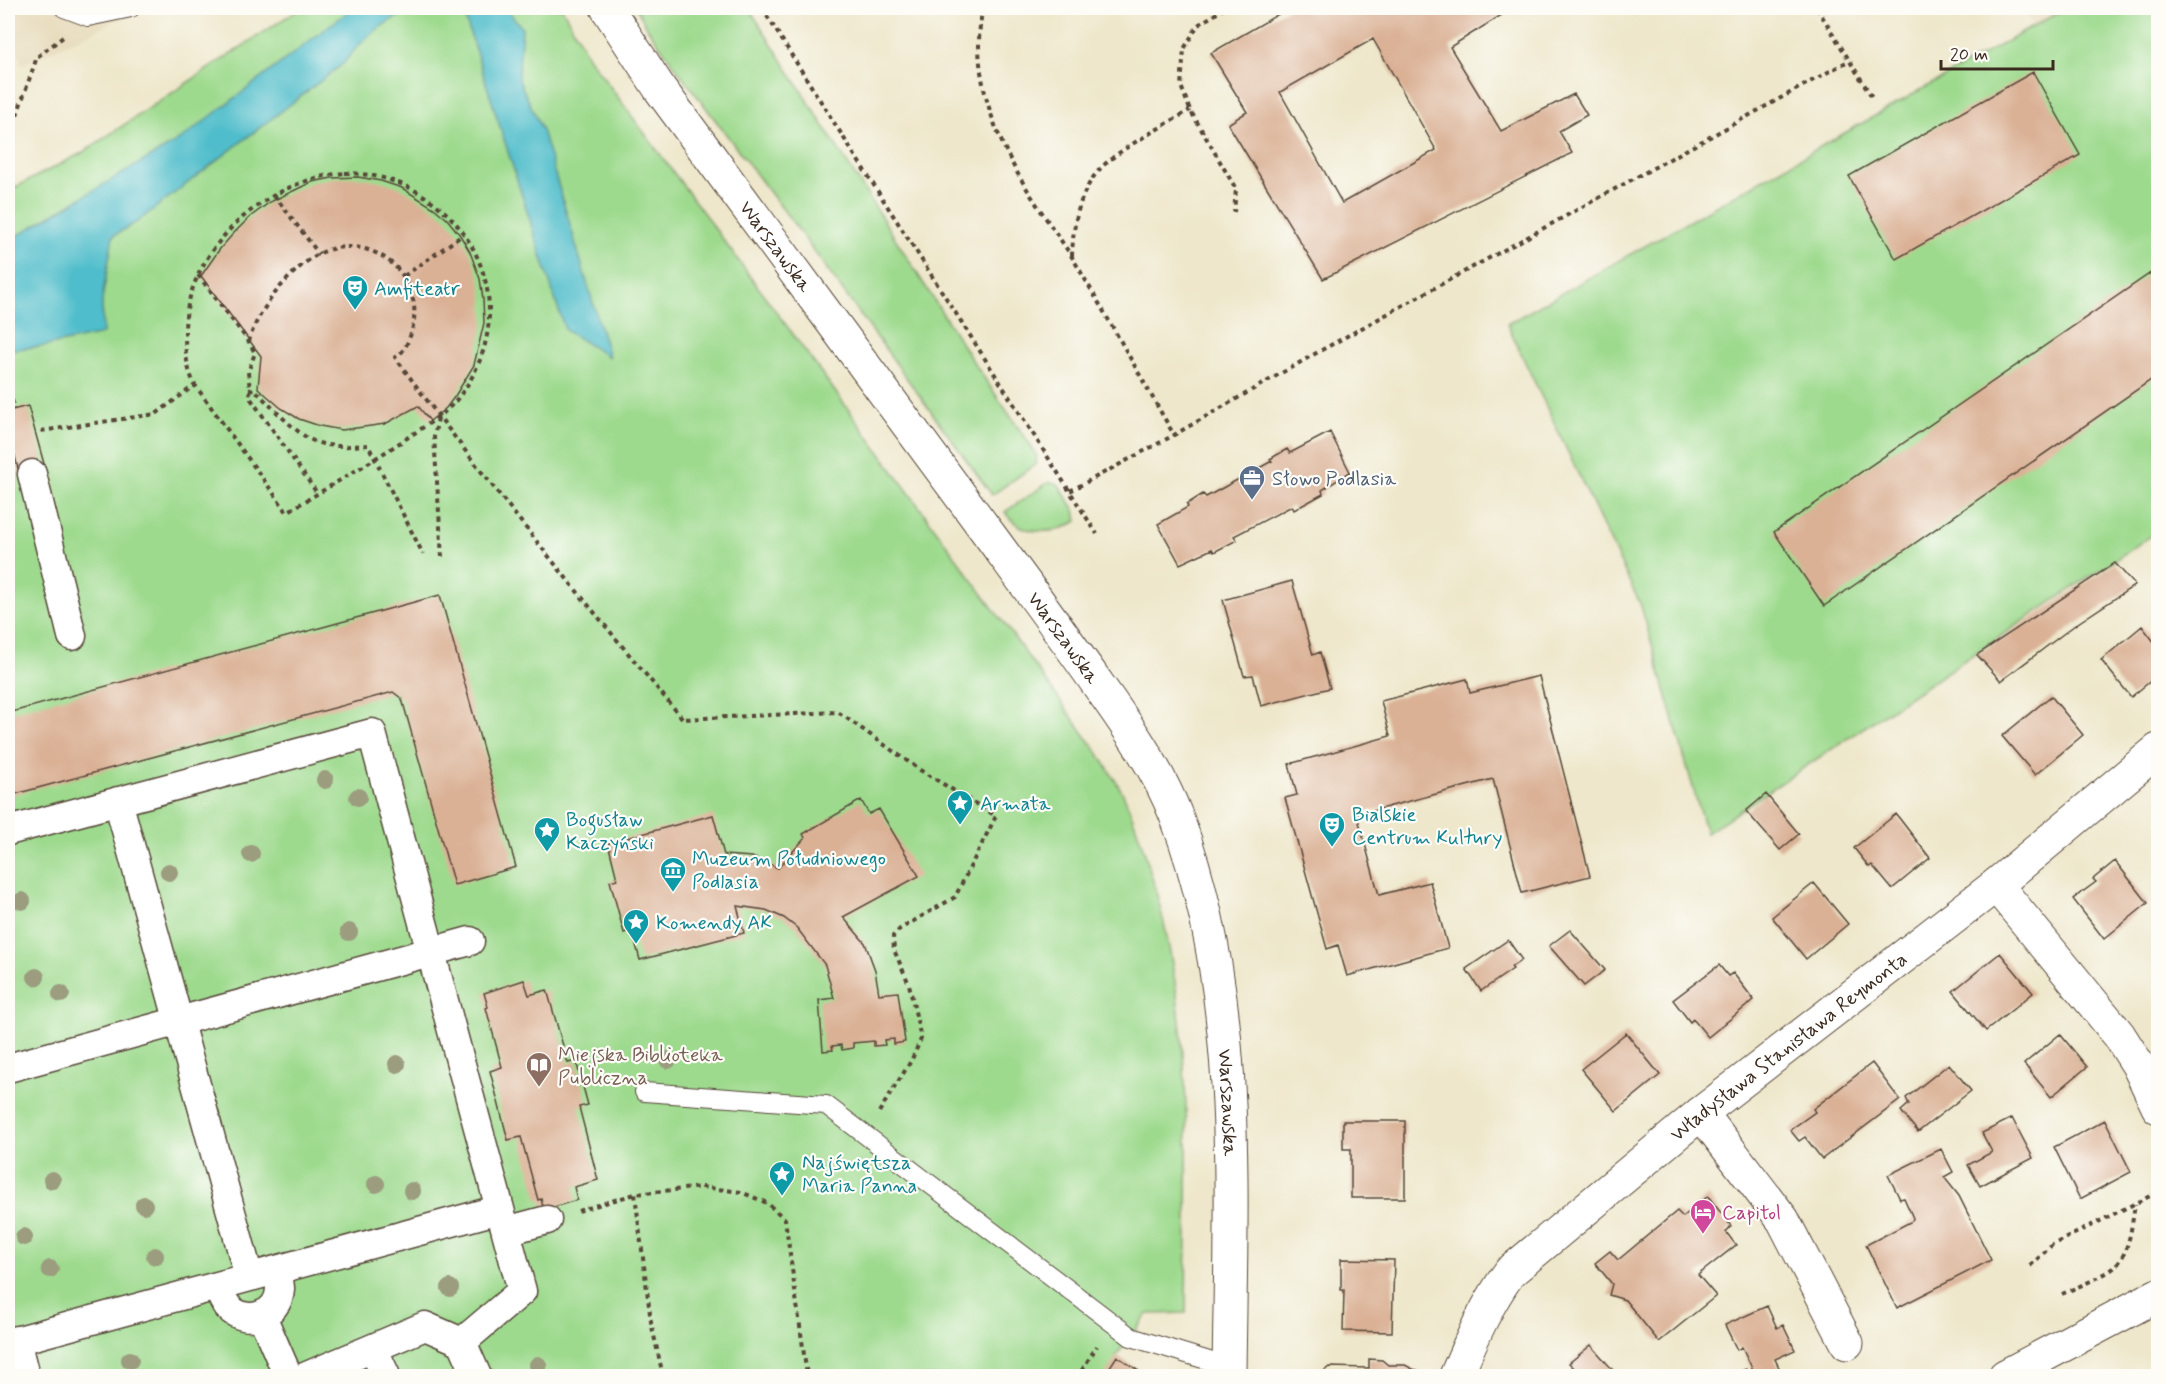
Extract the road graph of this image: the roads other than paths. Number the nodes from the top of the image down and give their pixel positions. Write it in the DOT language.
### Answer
graph roads {
  1 [pos="64,8"];
  2 [pos="131,8"];
  3 [pos="607,8"];
  4 [pos="32,474"];
  5 [pos="72,636"];
  6 [pos="2158,750"];
  7 [pos="118,801"];
  8 [pos="8,831"];
  9 [pos="1996,885"];
  10 [pos="470,941"];
  11 [pos="431,952"];
  12 [pos="179,1021"];
  13 [pos="8,1068"];
  14 [pos="644,1092"];
  15 [pos="2158,1107"];
  16 [pos="1701,1113"];
  17 [pos="503,1220"];
  18 [pos="547,1220"];
  19 [pos="277,1270"];
  20 [pos="249,1277"];
  21 [pos="218,1286"];
  22 [pos="2158,1295"];
  23 [pos="262,1316"];
  24 [pos="12,1342"];
  25 [pos="462,1342"];
  26 [pos="1847,1343"];
  27 [pos="373,1348"];
  28 [pos="1229,1372"];
  29 [pos="25,1377"];
  30 [pos="288,1377"];
  31 [pos="307,1377"];
  32 [pos="386,1377"];
  33 [pos="477,1377"];
  34 [pos="1456,1377"];
  35 [pos="2005,1377"];
  1 -- 2 [label="lane"];
  3 -- 28 [label="street, Warszawska"];
  4 -- 5 [label="street"];
  6 -- 9 [label="street, Władysława Stanisława Reymonta"];
  7 -- 8 [label="street"];
  7 -- 11 [label="street"];
  7 -- 12 [label="street"];
  9 -- 15 [label="street"];
  9 -- 16 [label="street, Władysława Stanisława Reymonta"];
  10 -- 11 [label="street"];
  11 -- 12 [label="street"];
  11 -- 17 [label="street"];
  12 -- 13 [label="street"];
  12 -- 20 [label="street"];
  14 -- 28 [label="lane"];
  16 -- 26 [label="street"];
  16 -- 34 [label="street, Władysława Stanisława Reymonta"];
  17 -- 18 [label="street"];
  17 -- 19 [label="street"];
  17 -- 25 [label="street"];
  19 -- 20 [label="street"];
  19 -- 23 [label="street"];
  20 -- 21 [label="street"];
  21 -- 23 [label="street"];
  21 -- 24 [label="street"];
  22 -- 35 [label="street"];
  23 -- 30 [label="street"];
  24 -- 29 [label="street"];
  25 -- 27 [label="street"];
  25 -- 33 [label="street"];
  27 -- 31 [label="street"];
  27 -- 32 [label="street"];
}
